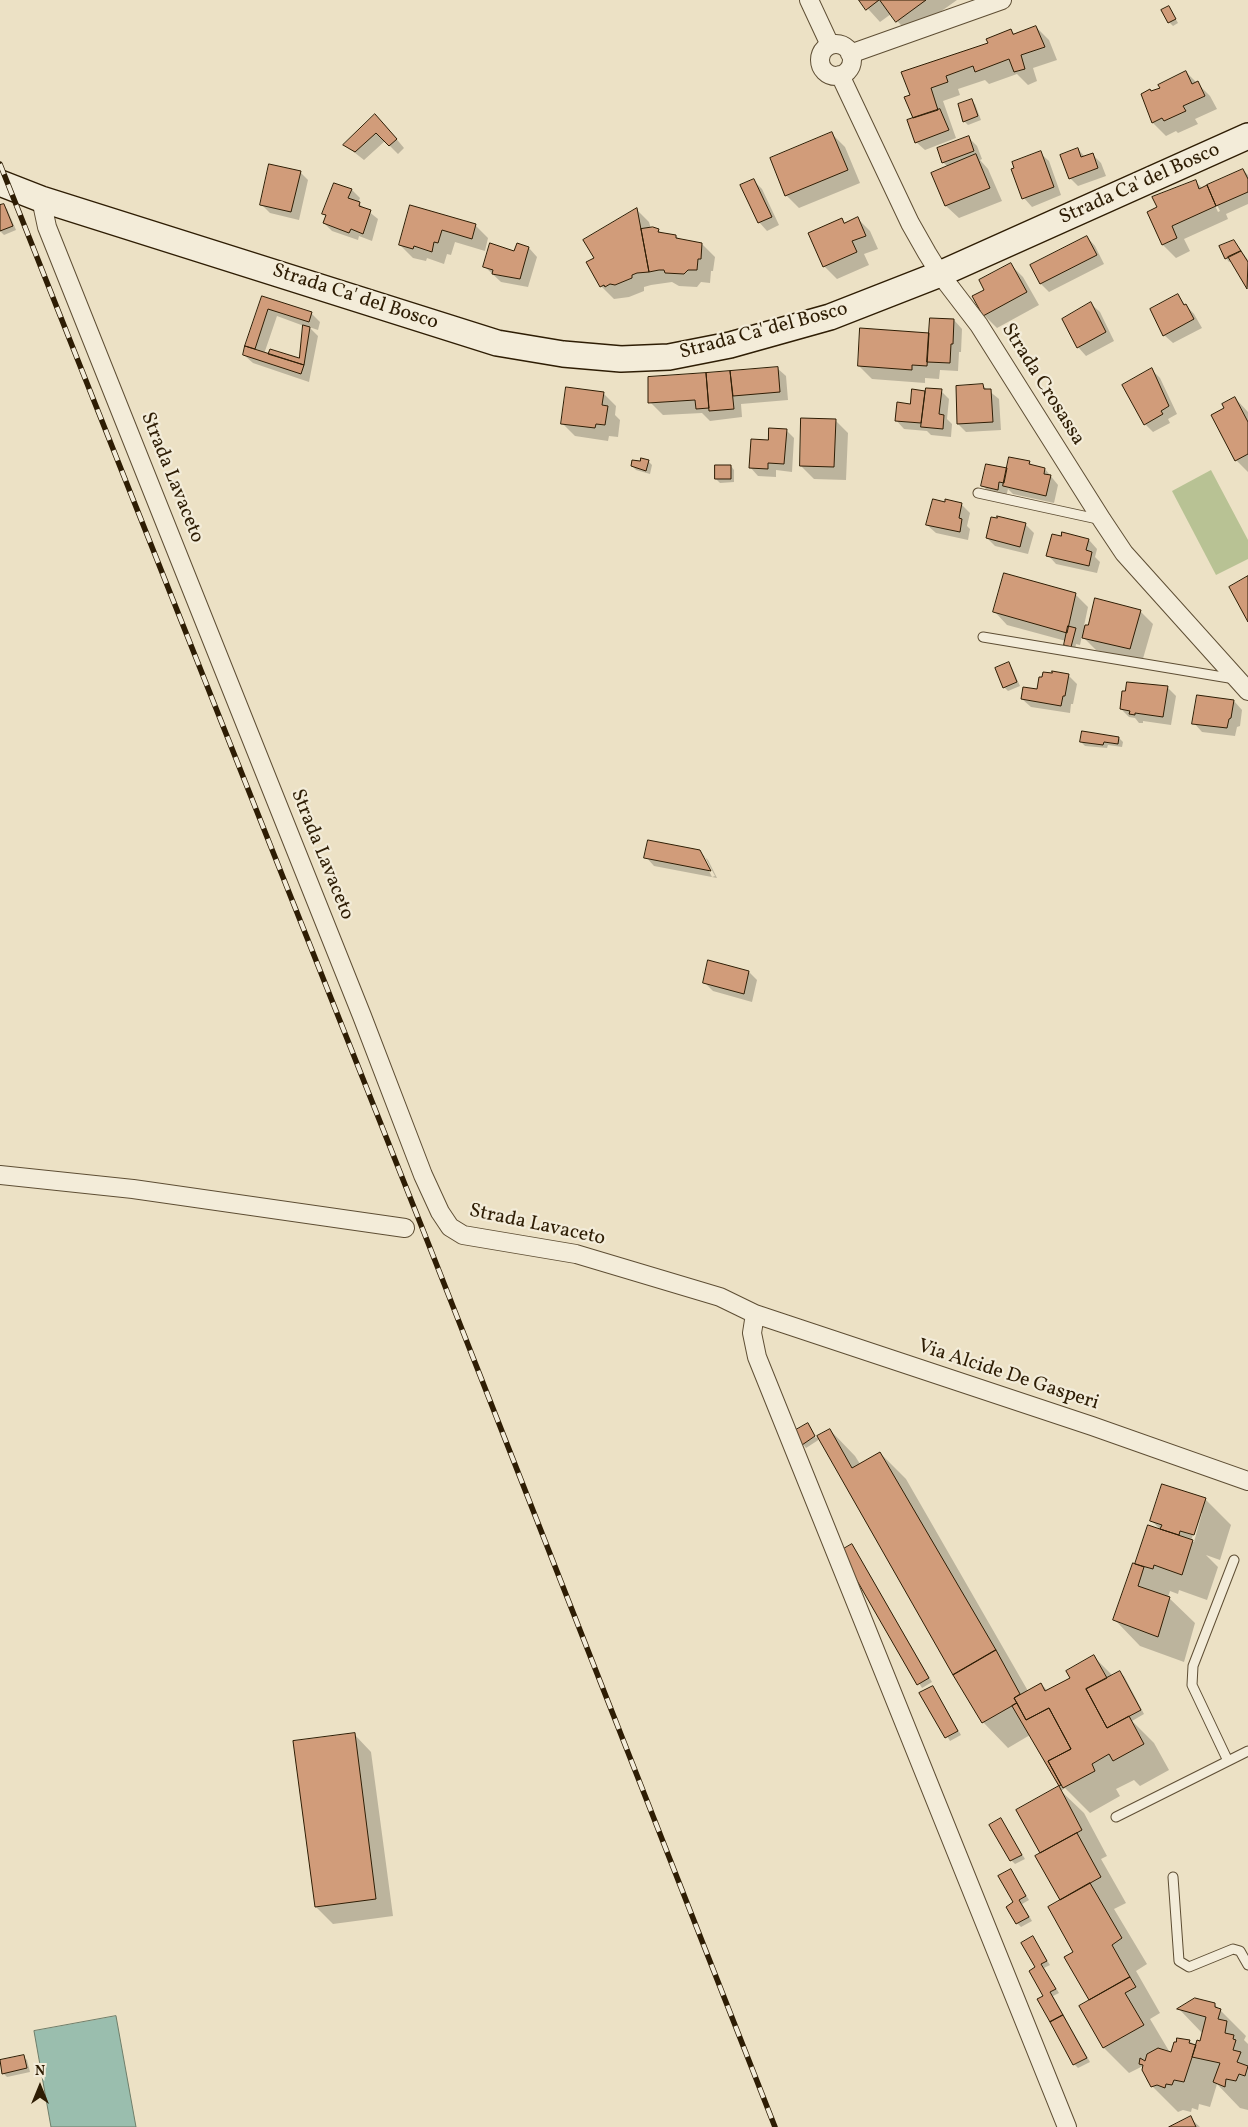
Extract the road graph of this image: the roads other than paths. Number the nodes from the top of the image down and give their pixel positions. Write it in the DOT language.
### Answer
graph roads {
  1 [pos="809,0"];
  2 [pos="1002,0"];
  3 [pos="830,45"];
  4 [pos="850,54"];
  5 [pos="840,75"];
  6 [pos="1248,136"];
  7 [pos="0,184"];
  8 [pos="41,199"];
  9 [pos="940,274"];
  10 [pos="978,493"];
  11 [pos="1102,520"];
  12 [pos="983,637"];
  13 [pos="1243,685"];
  14 [pos="0,1175"];
  15 [pos="405,1228"];
  16 [pos="755,1314"];
  17 [pos="1248,1481"];
  18 [pos="1234,1560"];
  19 [pos="1248,1751"];
  20 [pos="1228,1761"];
  21 [pos="1116,1817"];
  22 [pos="1173,1876"];
  23 [pos="1248,1965"];
  24 [pos="1067,2127"];
  1 -- 3 [label="street"];
  2 -- 4 [label="street"];
  3 -- 4 [label="street"];
  3 -- 5 [label="street"];
  4 -- 5 [label="street"];
  5 -- 9 [label="street, Strada Crosassa"];
  6 -- 9 [label="street, Strada Ca' del Bosco"];
  7 -- 8 [label="street, Strada Ca' del Bosco"];
  8 -- 9 [label="street, Strada Ca' del Bosco"];
  8 -- 16 [label="street, Strada Lavaceto"];
  9 -- 11 [label="street, Strada Crosassa"];
  10 -- 11 [label="lane"];
  11 -- 13 [label="street, Strada Crosassa"];
  12 -- 13 [label="lane"];
  14 -- 15 [label="street"];
  16 -- 17 [label="street, Via Alcide De Gasperi"];
  16 -- 24 [label="street"];
  18 -- 20 [label="lane"];
  19 -- 20 [label="lane"];
  20 -- 21 [label="lane"];
  22 -- 23 [label="lane"];
}
